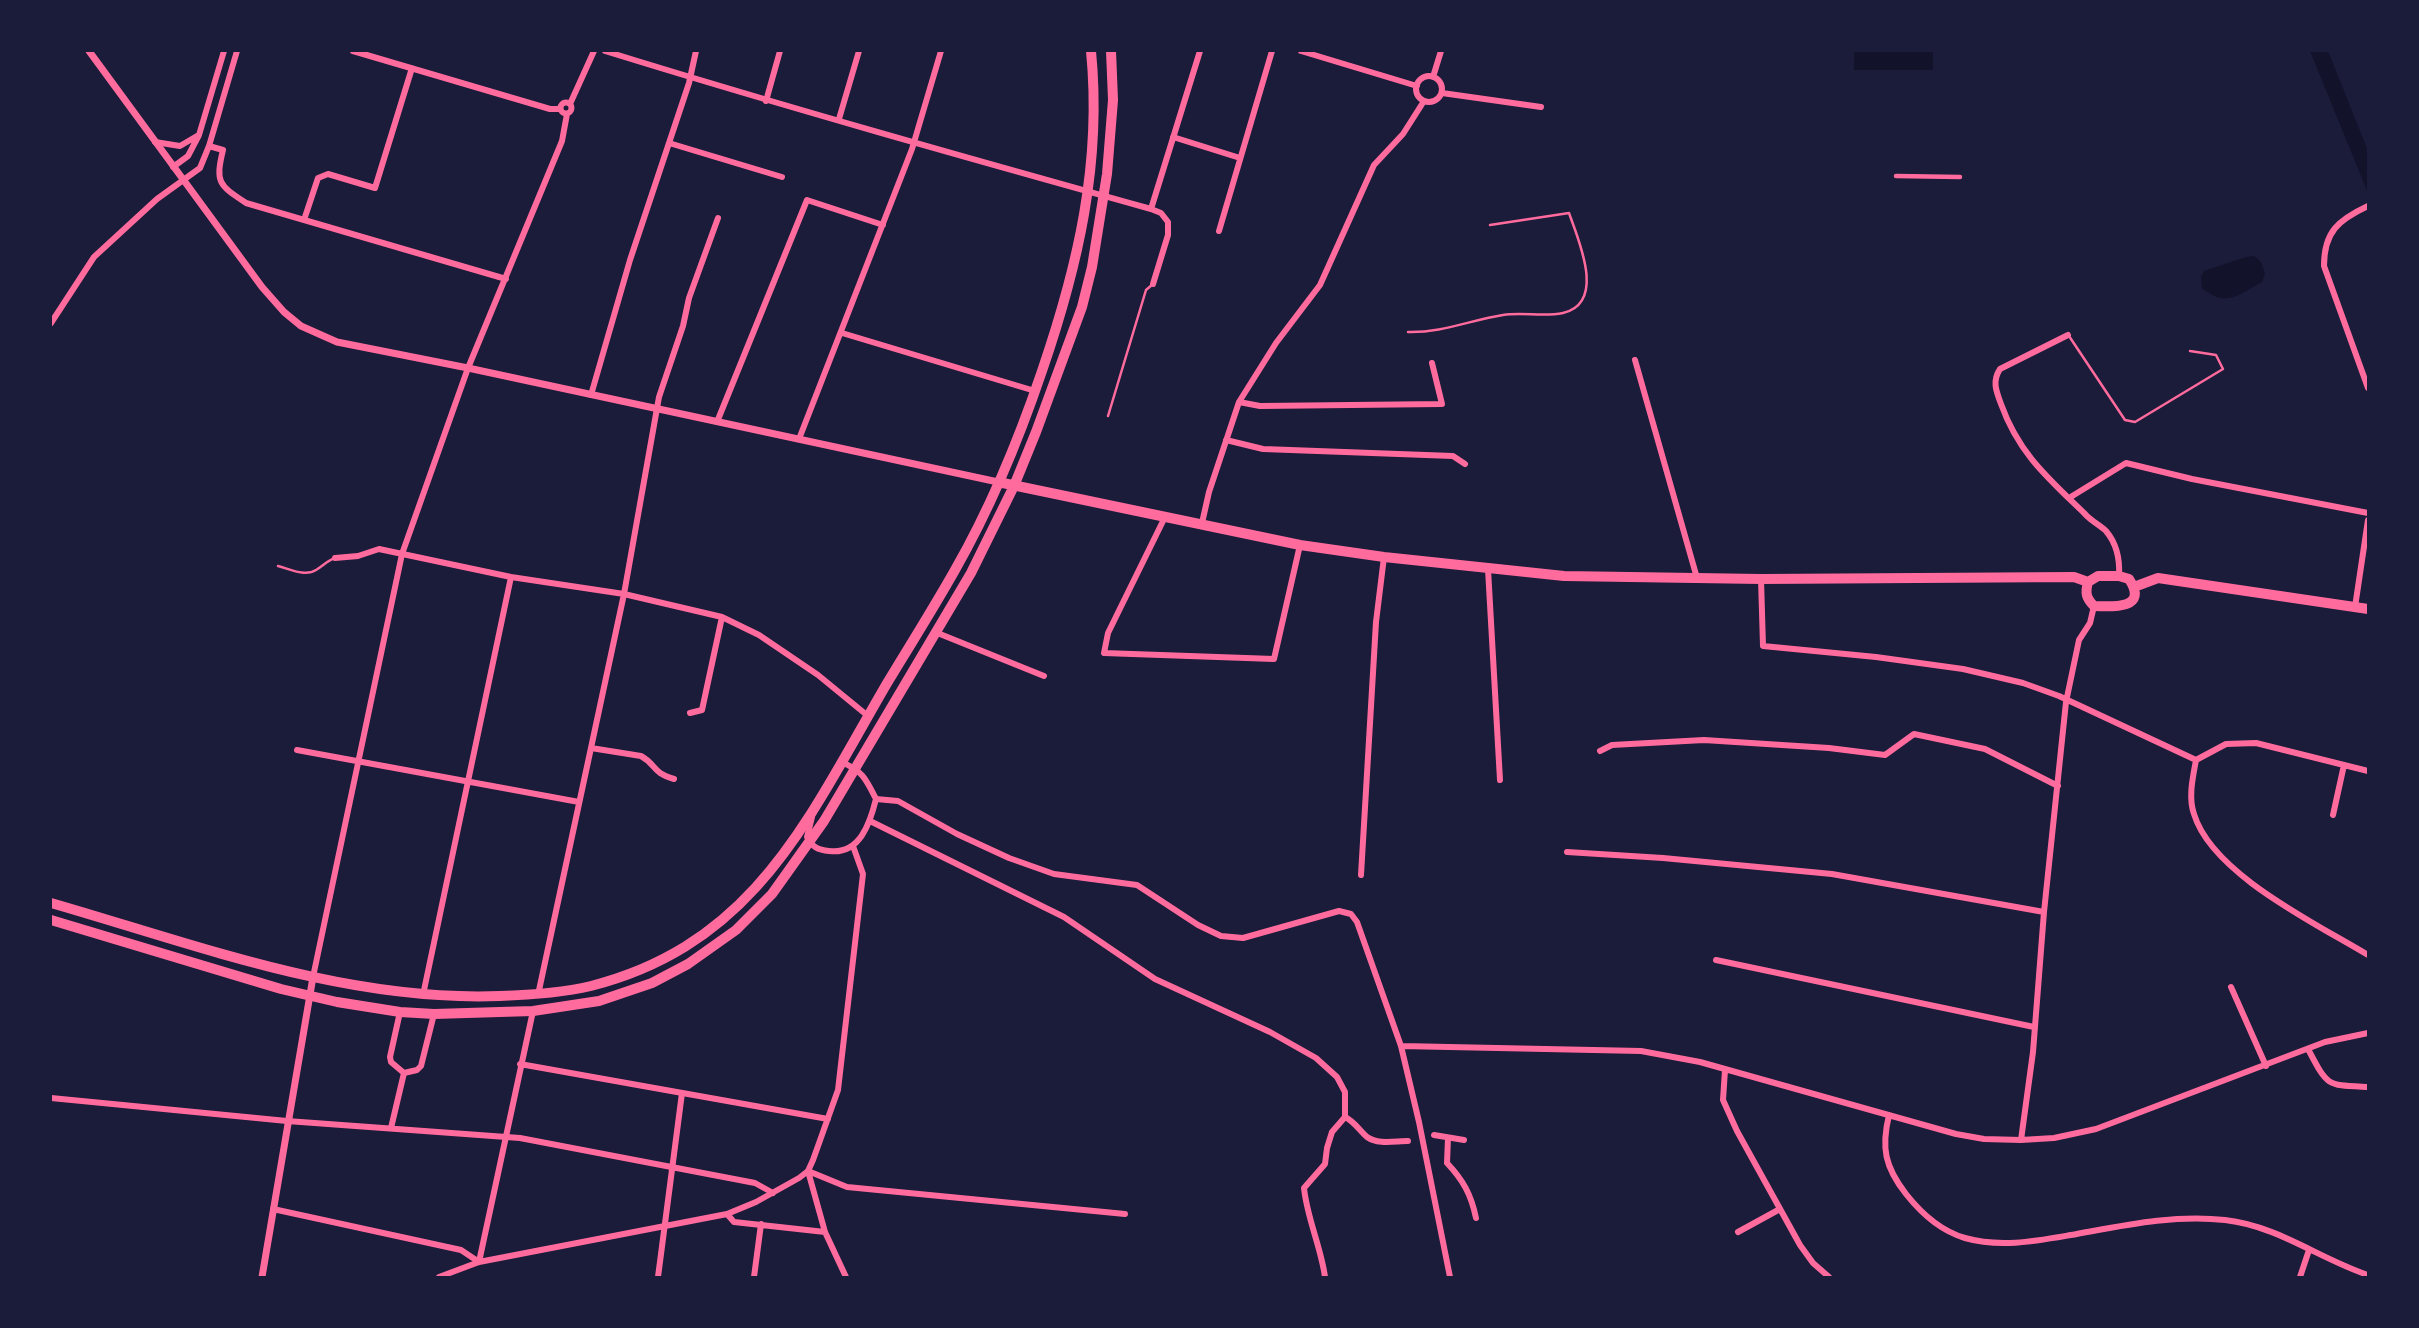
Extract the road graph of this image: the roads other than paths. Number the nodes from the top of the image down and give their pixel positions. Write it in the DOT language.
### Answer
graph roads {
  1 [pos="89,51"];
  2 [pos="224,51"];
  3 [pos="237,51"];
  4 [pos="353,51"];
  5 [pos="594,51"];
  6 [pos="604,51"];
  7 [pos="696,51"];
  8 [pos="780,51"];
  9 [pos="859,51"];
  10 [pos="941,51"];
  11 [pos="1091,51"];
  12 [pos="1111,51"];
  13 [pos="1200,51"];
  14 [pos="1272,51"];
  15 [pos="1301,51"];
  16 [pos="1441,51"];
  17 [pos="412,68"];
  18 [pos="1433,77"];
  19 [pos="690,78"];
  20 [pos="1417,86"];
  21 [pos="1442,93"];
  22 [pos="766,101"];
  23 [pos="1424,101"];
  24 [pos="570,104"];
  25 [pos="1541,107"];
  26 [pos="560,109"];
  27 [pos="567,114"];
  28 [pos="839,119"];
  29 [pos="199,135"];
  30 [pos="1173,137"];
  31 [pos="915,141"];
  32 [pos="155,142"];
  33 [pos="669,143"];
  34 [pos="209,146"];
  35 [pos="1240,158"];
  36 [pos="173,167"];
  37 [pos="1896,176"];
  38 [pos="782,177"];
  39 [pos="1959,177"];
  40 [pos="182,179"];
  41 [pos="1089,191"];
  42 [pos="1105,196"];
  43 [pos="2368,206"];
  44 [pos="1151,209"];
  45 [pos="718,218"];
  46 [pos="304,220"];
  47 [pos="883,225"];
  48 [pos="1490,225"];
  49 [pos="1219,231"];
  50 [pos="506,279"];
  51 [pos="1153,284"];
  52 [pos="51,323"];
  53 [pos="1408,331"];
  54 [pos="842,333"];
  55 [pos="2068,335"];
  56 [pos="2190,351"];
  57 [pos="1635,360"];
  58 [pos="1432,363"];
  59 [pos="468,368"];
  60 [pos="2368,388"];
  61 [pos="1035,391"];
  62 [pos="591,395"];
  63 [pos="1238,402"];
  64 [pos="658,409"];
  65 [pos="1108,416"];
  66 [pos="718,422"];
  67 [pos="799,439"];
  68 [pos="1226,440"];
  69 [pos="1465,464"];
  70 [pos="998,482"];
  71 [pos="1014,485"];
  72 [pos="2070,498"];
  73 [pos="2368,513"];
  74 [pos="1166,517"];
  75 [pos="2368,520"];
  76 [pos="1202,523"];
  77 [pos="1300,545"];
  78 [pos="2366,550"];
  79 [pos="402,554"];
  80 [pos="1384,557"];
  81 [pos="335,558"];
  82 [pos="278,566"];
  83 [pos="1488,569"];
  84 [pos="2119,576"];
  85 [pos="511,577"];
  86 [pos="1697,578"];
  87 [pos="1761,579"];
  88 [pos="2088,582"];
  89 [pos="2134,587"];
  90 [pos="624,594"];
  91 [pos="2094,606"];
  92 [pos="2355,607"];
  93 [pos="2368,609"];
  94 [pos="722,617"];
  95 [pos="935,632"];
  96 [pos="1044,676"];
  97 [pos="2066,702"];
  98 [pos="690,713"];
  99 [pos="868,716"];
  100 [pos="591,748"];
  101 [pos="298,750"];
  102 [pos="1600,751"];
  103 [pos="2196,760"];
  104 [pos="358,762"];
  105 [pos="841,762"];
  106 [pos="2344,765"];
  107 [pos="856,768"];
  108 [pos="2368,771"];
  109 [pos="674,779"];
  110 [pos="1500,780"];
  111 [pos="466,782"];
  112 [pos="2058,786"];
  113 [pos="876,799"];
  114 [pos="579,803"];
  115 [pos="815,805"];
  116 [pos="2333,815"];
  117 [pos="870,821"];
  118 [pos="810,842"];
  119 [pos="853,846"];
  120 [pos="1567,852"];
  121 [pos="1361,875"];
  122 [pos="51,903"];
  123 [pos="2044,912"];
  124 [pos="51,920"];
  125 [pos="2368,955"];
  126 [pos="1716,960"];
  127 [pos="313,977"];
  128 [pos="2231,987"];
  129 [pos="309,995"];
  130 [pos="423,995"];
  131 [pos="538,995"];
  132 [pos="533,1011"];
  133 [pos="400,1012"];
  134 [pos="434,1014"];
  135 [pos="2034,1027"];
  136 [pos="2368,1033"];
  137 [pos="1401,1046"];
  138 [pos="2308,1049"];
  139 [pos="520,1065"];
  140 [pos="2266,1066"];
  141 [pos="1725,1070"];
  142 [pos="404,1073"];
  143 [pos="2368,1087"];
  144 [pos="682,1093"];
  145 [pos="51,1098"];
  146 [pos="1889,1115"];
  147 [pos="1345,1117"];
  148 [pos="828,1119"];
  149 [pos="287,1121"];
  150 [pos="391,1128"];
  151 [pos="1434,1135"];
  152 [pos="506,1137"];
  153 [pos="1448,1138"];
  154 [pos="1464,1140"];
  155 [pos="2021,1140"];
  156 [pos="1408,1141"];
  157 [pos="672,1168"];
  158 [pos="808,1171"];
  159 [pos="773,1193"];
  160 [pos="273,1209"];
  161 [pos="1780,1209"];
  162 [pos="727,1214"];
  163 [pos="1125,1214"];
  164 [pos="1476,1218"];
  165 [pos="761,1224"];
  166 [pos="664,1226"];
  167 [pos="825,1232"];
  168 [pos="1738,1232"];
  169 [pos="2309,1250"];
  170 [pos="480,1262"];
  171 [pos="2368,1275"];
  172 [pos="262,1277"];
  173 [pos="439,1277"];
  174 [pos="658,1277"];
  175 [pos="754,1277"];
  176 [pos="846,1277"];
  177 [pos="1325,1277"];
  178 [pos="1450,1277"];
  179 [pos="1829,1277"];
  180 [pos="2300,1277"];
  1 -- 32 [label="street"];
  2 -- 29 [label="street"];
  3 -- 34 [label="street"];
  4 -- 17 [label="street"];
  5 -- 24 [label="street"];
  6 -- 19 [label="street"];
  7 -- 19 [label="street"];
  8 -- 22 [label="street"];
  9 -- 28 [label="street"];
  10 -- 31 [label="street"];
  11 -- 41 [label="main road"];
  12 -- 42 [label="main road"];
  13 -- 30 [label="street"];
  14 -- 35 [label="street"];
  15 -- 20 [label="street"];
  16 -- 18 [label="street"];
  17 -- 26 [label="street"];
  17 -- 46 [label="street"];
  18 -- 20 [label="street"];
  18 -- 21 [label="street"];
  19 -- 22 [label="street"];
  19 -- 33 [label="street"];
  20 -- 23 [label="street"];
  21 -- 23 [label="street"];
  21 -- 25 [label="street"];
  22 -- 28 [label="street"];
  23 -- 63 [label="street"];
  24 -- 26 [label="street"];
  24 -- 27 [label="street"];
  26 -- 27 [label="street"];
  27 -- 50 [label="street"];
  28 -- 31 [label="street"];
  29 -- 32 [label="street"];
  29 -- 36 [label="street"];
  30 -- 35 [label="street"];
  30 -- 44 [label="street"];
  31 -- 41 [label="street"];
  31 -- 47 [label="street"];
  32 -- 36 [label="street"];
  33 -- 38 [label="street"];
  33 -- 62 [label="street"];
  34 -- 40 [label="street"];
  34 -- 46 [label="street"];
  35 -- 49 [label="street"];
  36 -- 40 [label="street"];
  37 -- 39 [label="street"];
  40 -- 52 [label="street"];
  40 -- 59 [label="street"];
  41 -- 42 [label="street"];
  41 -- 61 [label="main road"];
  42 -- 44 [label="street"];
  42 -- 71 [label="main road"];
  43 -- 60 [label="street"];
  44 -- 51 [label="street"];
  45 -- 64 [label="street"];
  46 -- 50 [label="street"];
  47 -- 54 [label="street"];
  47 -- 66 [label="street"];
  48 -- 53 [label="lane"];
  50 -- 59 [label="street"];
  51 -- 65 [label="lane"];
  54 -- 61 [label="street"];
  54 -- 67 [label="street"];
  55 -- 56 [label="lane"];
  55 -- 72 [label="street"];
  57 -- 86 [label="street"];
  58 -- 63 [label="street"];
  59 -- 62 [label="street"];
  59 -- 79 [label="street"];
  61 -- 70 [label="main road"];
  62 -- 64 [label="street"];
  63 -- 68 [label="street"];
  64 -- 66 [label="street"];
  64 -- 90 [label="street"];
  66 -- 67 [label="street"];
  67 -- 70 [label="street"];
  68 -- 69 [label="street"];
  68 -- 76 [label="street"];
  70 -- 71 [label="main road"];
  70 -- 99 [label="main road"];
  71 -- 74 [label="main road"];
  71 -- 95 [label="main road"];
  72 -- 73 [label="street"];
  72 -- 84 [label="street"];
  74 -- 76 [label="main road"];
  74 -- 77 [label="street"];
  75 -- 78 [label="street"];
  76 -- 77 [label="main road"];
  77 -- 80 [label="main road"];
  78 -- 92 [label="street"];
  79 -- 81 [label="street"];
  79 -- 85 [label="street"];
  79 -- 104 [label="street"];
  80 -- 83 [label="main road"];
  80 -- 121 [label="street"];
  81 -- 82 [label="lane"];
  83 -- 86 [label="main road"];
  83 -- 110 [label="street"];
  84 -- 88 [label="main road"];
  84 -- 89 [label="main road"];
  85 -- 90 [label="street"];
  85 -- 111 [label="street"];
  86 -- 87 [label="main road"];
  87 -- 88 [label="main road"];
  87 -- 97 [label="street"];
  88 -- 91 [label="main road"];
  89 -- 91 [label="main road"];
  89 -- 92 [label="main road"];
  90 -- 94 [label="street"];
  90 -- 100 [label="street"];
  91 -- 97 [label="street"];
  92 -- 93 [label="main road"];
  94 -- 98 [label="street"];
  94 -- 99 [label="street"];
  95 -- 96 [label="street"];
  95 -- 107 [label="main road"];
  97 -- 103 [label="street"];
  97 -- 112 [label="street"];
  99 -- 105 [label="main road"];
  100 -- 109 [label="street"];
  100 -- 114 [label="street"];
  101 -- 104 [label="street"];
  102 -- 112 [label="street"];
  103 -- 106 [label="street"];
  103 -- 125 [label="street"];
  104 -- 111 [label="street"];
  104 -- 127 [label="street"];
  105 -- 107 [label="street"];
  105 -- 115 [label="main road"];
  106 -- 108 [label="street"];
  106 -- 116 [label="street"];
  107 -- 113 [label="street"];
  107 -- 118 [label="main road"];
  111 -- 114 [label="street"];
  111 -- 130 [label="street"];
  112 -- 123 [label="street"];
  113 -- 117 [label="street"];
  113 -- 137 [label="street"];
  114 -- 131 [label="street"];
  115 -- 118 [label="street"];
  115 -- 131 [label="main road"];
  117 -- 119 [label="street"];
  117 -- 147 [label="street"];
  118 -- 119 [label="street"];
  118 -- 132 [label="main road"];
  119 -- 148 [label="street"];
  120 -- 123 [label="street"];
  122 -- 127 [label="main road"];
  123 -- 135 [label="street"];
  124 -- 129 [label="main road"];
  126 -- 135 [label="street"];
  127 -- 129 [label="street"];
  127 -- 130 [label="main road"];
  128 -- 140 [label="street"];
  129 -- 133 [label="main road"];
  129 -- 149 [label="street"];
  130 -- 131 [label="main road"];
  132 -- 134 [label="main road"];
  132 -- 139 [label="street"];
  133 -- 134 [label="main road"];
  133 -- 142 [label="street"];
  134 -- 142 [label="street"];
  135 -- 155 [label="street"];
  136 -- 138 [label="street"];
  137 -- 141 [label="street"];
  137 -- 178 [label="street"];
  138 -- 140 [label="street"];
  138 -- 143 [label="street"];
  139 -- 144 [label="street"];
  139 -- 152 [label="street"];
  140 -- 155 [label="street"];
  141 -- 146 [label="street"];
  141 -- 161 [label="street"];
  142 -- 150 [label="street"];
  144 -- 148 [label="street"];
  144 -- 157 [label="street"];
  145 -- 149 [label="street"];
  146 -- 155 [label="street"];
  146 -- 169 [label="street"];
  147 -- 156 [label="street"];
  147 -- 177 [label="street"];
  148 -- 158 [label="street"];
  149 -- 150 [label="street"];
  149 -- 160 [label="street"];
  150 -- 152 [label="street"];
  151 -- 153 [label="street"];
  152 -- 157 [label="street"];
  152 -- 170 [label="street"];
  153 -- 154 [label="street"];
  153 -- 164 [label="street"];
  157 -- 159 [label="street"];
  157 -- 166 [label="street"];
  158 -- 159 [label="street"];
  158 -- 163 [label="street"];
  158 -- 167 [label="street"];
  159 -- 162 [label="street"];
  160 -- 170 [label="street"];
  160 -- 172 [label="street"];
  161 -- 168 [label="street"];
  161 -- 179 [label="street"];
  162 -- 165 [label="street"];
  162 -- 166 [label="street"];
  165 -- 167 [label="street"];
  165 -- 175 [label="street"];
  166 -- 170 [label="street"];
  166 -- 174 [label="street"];
  167 -- 176 [label="street"];
  169 -- 171 [label="street"];
  169 -- 180 [label="street"];
  170 -- 173 [label="street"];
}
